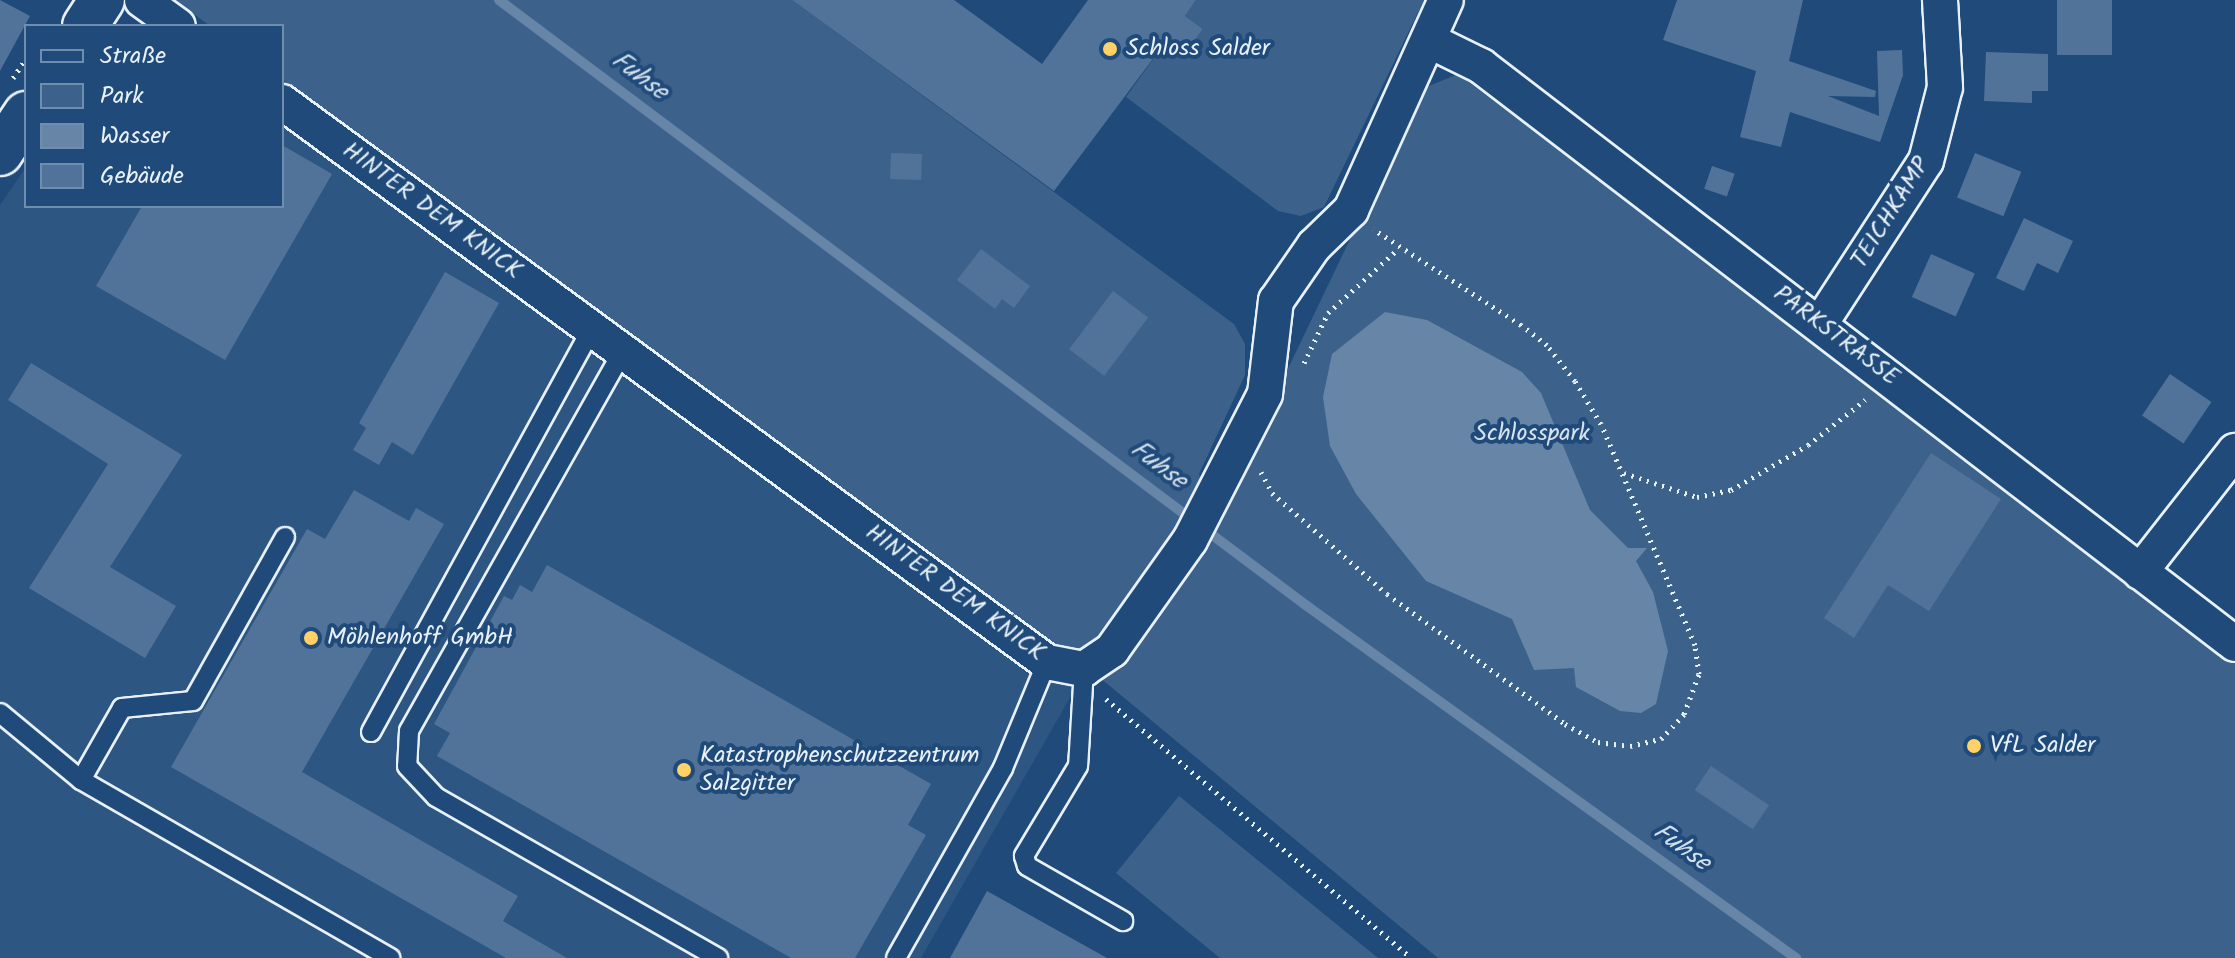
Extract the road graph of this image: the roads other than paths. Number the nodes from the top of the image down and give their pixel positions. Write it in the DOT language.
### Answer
graph roads {
  1 [pos="102,0"];
  2 [pos="142,0"];
  3 [pos="1446,0"];
  4 [pos="1940,0"];
  5 [pos="86,24"];
  6 [pos="175,24"];
  7 [pos="1430,41"];
  8 [pos="284,103"];
  9 [pos="24,117"];
  10 [pos="0,153"];
  11 [pos="1820,324"];
  12 [pos="592,328"];
  13 [pos="623,351"];
  14 [pos="2235,451"];
  15 [pos="285,537"];
  16 [pos="2140,572"];
  17 [pos="2235,644"];
  18 [pos="1047,662"];
  19 [pos="1084,669"];
  20 [pos="0,713"];
  21 [pos="371,732"];
  22 [pos="81,780"];
  23 [pos="1123,921"];
  24 [pos="391,958"];
  25 [pos="718,958"];
  26 [pos="896,958"];
  1 -- 5 [label="main road"];
  2 -- 6 [label="street"];
  3 -- 7 [label="street"];
  4 -- 11 [label="street, TEICHKAMP"];
  7 -- 11 [label="street, PARKSTRASSE"];
  7 -- 19 [label="street"];
  8 -- 12 [label="street, HINTER DEM KNICK"];
  9 -- 10 [label="main road"];
  11 -- 16 [label="street, PARKSTRASSE"];
  12 -- 13 [label="street, HINTER DEM KNICK"];
  12 -- 21 [label="lane"];
  13 -- 18 [label="street, HINTER DEM KNICK"];
  13 -- 25 [label="lane"];
  14 -- 16 [label="street"];
  15 -- 22 [label="lane"];
  16 -- 17 [label="street, PARKSTRASSE"];
  18 -- 19 [label="street, HINTER DEM KNICK"];
  18 -- 26 [label="lane"];
  19 -- 23 [label="lane"];
  20 -- 22 [label="lane"];
  22 -- 24 [label="lane"];
}
